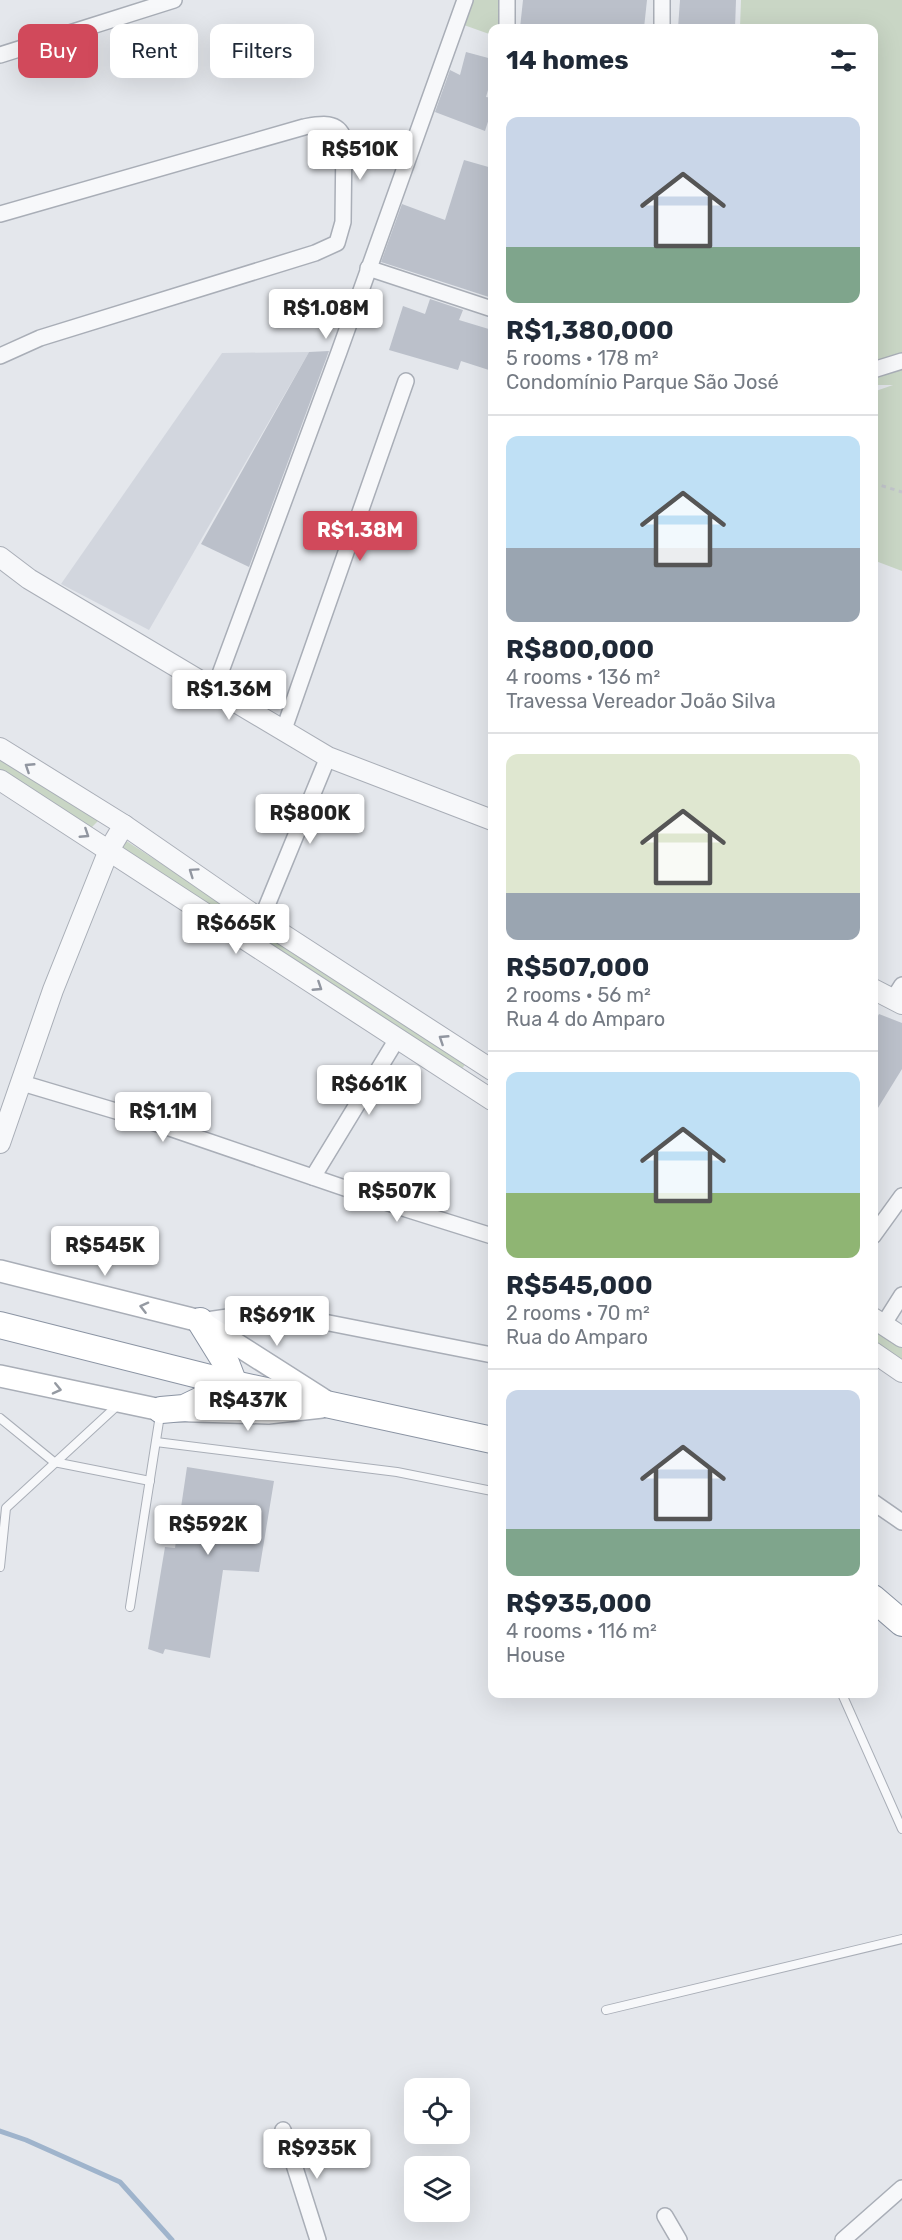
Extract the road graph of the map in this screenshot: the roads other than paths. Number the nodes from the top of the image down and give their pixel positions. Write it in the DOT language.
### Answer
graph roads {
  1 [pos="174,0"];
  2 [pos="465,0"];
  3 [pos="507,0"];
  4 [pos="662,0"];
  5 [pos="126,7"];
  6 [pos="507,24"];
  7 [pos="662,24"];
  8 [pos="0,55"];
  9 [pos="0,214"];
  10 [pos="368,268"];
  11 [pos="488,308"];
  12 [pos="0,356"];
  13 [pos="902,361"];
  14 [pos="878,368"];
  15 [pos="406,381"];
  16 [pos="0,557"];
  17 [pos="214,690"];
  18 [pos="284,732"];
  19 [pos="0,748"];
  20 [pos="328,757"];
  21 [pos="0,780"];
  22 [pos="488,818"];
  23 [pos="124,825"];
  24 [pos="109,850"];
  25 [pos="267,924"];
  26 [pos="260,949"];
  27 [pos="878,990"];
  28 [pos="899,996"];
  29 [pos="397,1039"];
  30 [pos="467,1054"];
  31 [pos="488,1067"];
  32 [pos="454,1076"];
  33 [pos="22,1083"];
  34 [pos="488,1097"];
  35 [pos="0,1143"];
  36 [pos="313,1177"];
  37 [pos="902,1196"];
  38 [pos="878,1229"];
  39 [pos="488,1235"];
  40 [pos="0,1270"];
  41 [pos="902,1295"];
  42 [pos="878,1321"];
  43 [pos="200,1322"];
  44 [pos="0,1325"];
  45 [pos="902,1337"];
  46 [pos="488,1354"];
  47 [pos="878,1355"];
  48 [pos="902,1372"];
  49 [pos="0,1376"];
  50 [pos="234,1384"];
  51 [pos="120,1403"];
  52 [pos="332,1406"];
  53 [pos="161,1410"];
  54 [pos="0,1418"];
  55 [pos="488,1439"];
  56 [pos="156,1442"];
  57 [pos="54,1462"];
  58 [pos="150,1481"];
  59 [pos="488,1490"];
  60 [pos="878,1505"];
  61 [pos="3,1508"];
  62 [pos="902,1522"];
  63 [pos="0,1567"];
  64 [pos="878,1602"];
  65 [pos="130,1607"];
  66 [pos="902,1623"];
  67 [pos="844,1698"];
  68 [pos="902,1829"];
  69 [pos="902,1939"];
  70 [pos="606,2010"];
  71 [pos="284,2130"];
  72 [pos="902,2187"];
  73 [pos="665,2216"];
  74 [pos="318,2240"];
  75 [pos="679,2240"];
  76 [pos="843,2240"];
  1 -- 5 [label="street"];
  2 -- 10 [label="street"];
  3 -- 6 [label="street"];
  4 -- 7 [label="street"];
  5 -- 8 [label="street"];
  9 -- 12 [label="street"];
  10 -- 11 [label="street"];
  10 -- 17 [label="street"];
  13 -- 14 [label="street"];
  15 -- 18 [label="street"];
  16 -- 17 [label="street"];
  17 -- 18 [label="street"];
  18 -- 20 [label="street"];
  23 -- 19 [label="street, one-way"];
  20 -- 22 [label="street"];
  20 -- 25 [label="street"];
  21 -- 24 [label="street, one-way"];
  23 -- 24 [label="street"];
  25 -- 23 [label="street, one-way"];
  24 -- 26 [label="street"];
  24 -- 33 [label="street"];
  25 -- 26 [label="street"];
  30 -- 25 [label="street, one-way"];
  26 -- 29 [label="street, one-way"];
  27 -- 28 [label="street"];
  29 -- 32 [label="street"];
  29 -- 36 [label="street"];
  30 -- 31 [label="street"];
  30 -- 32 [label="street"];
  32 -- 34 [label="street"];
  33 -- 35 [label="street"];
  33 -- 36 [label="street"];
  36 -- 39 [label="street"];
  37 -- 38 [label="street"];
  43 -- 40 [label="main road, one-way"];
  41 -- 42 [label="street"];
  42 -- 45 [label="street"];
  43 -- 46 [label="street"];
  43 -- 50 [label="highway"];
  43 -- 52 [label="main road"];
  44 -- 50 [label="highway"];
  47 -- 48 [label="street"];
  49 -- 51 [label="main road, one-way"];
  50 -- 52 [label="highway"];
  50 -- 53 [label="highway"];
  51 -- 53 [label="main road"];
  51 -- 57 [label="lane"];
  52 -- 53 [label="main road"];
  52 -- 55 [label="highway"];
  53 -- 56 [label="lane"];
  54 -- 57 [label="lane"];
  56 -- 58 [label="lane"];
  56 -- 59 [label="lane"];
  57 -- 58 [label="lane"];
  57 -- 61 [label="lane"];
  58 -- 65 [label="lane"];
  60 -- 62 [label="street"];
  61 -- 63 [label="lane"];
  64 -- 66 [label="highway"];
  67 -- 68 [label="lane"];
  69 -- 70 [label="lane"];
  71 -- 74 [label="street"];
  72 -- 76 [label="street"];
  73 -- 75 [label="street"];
}
